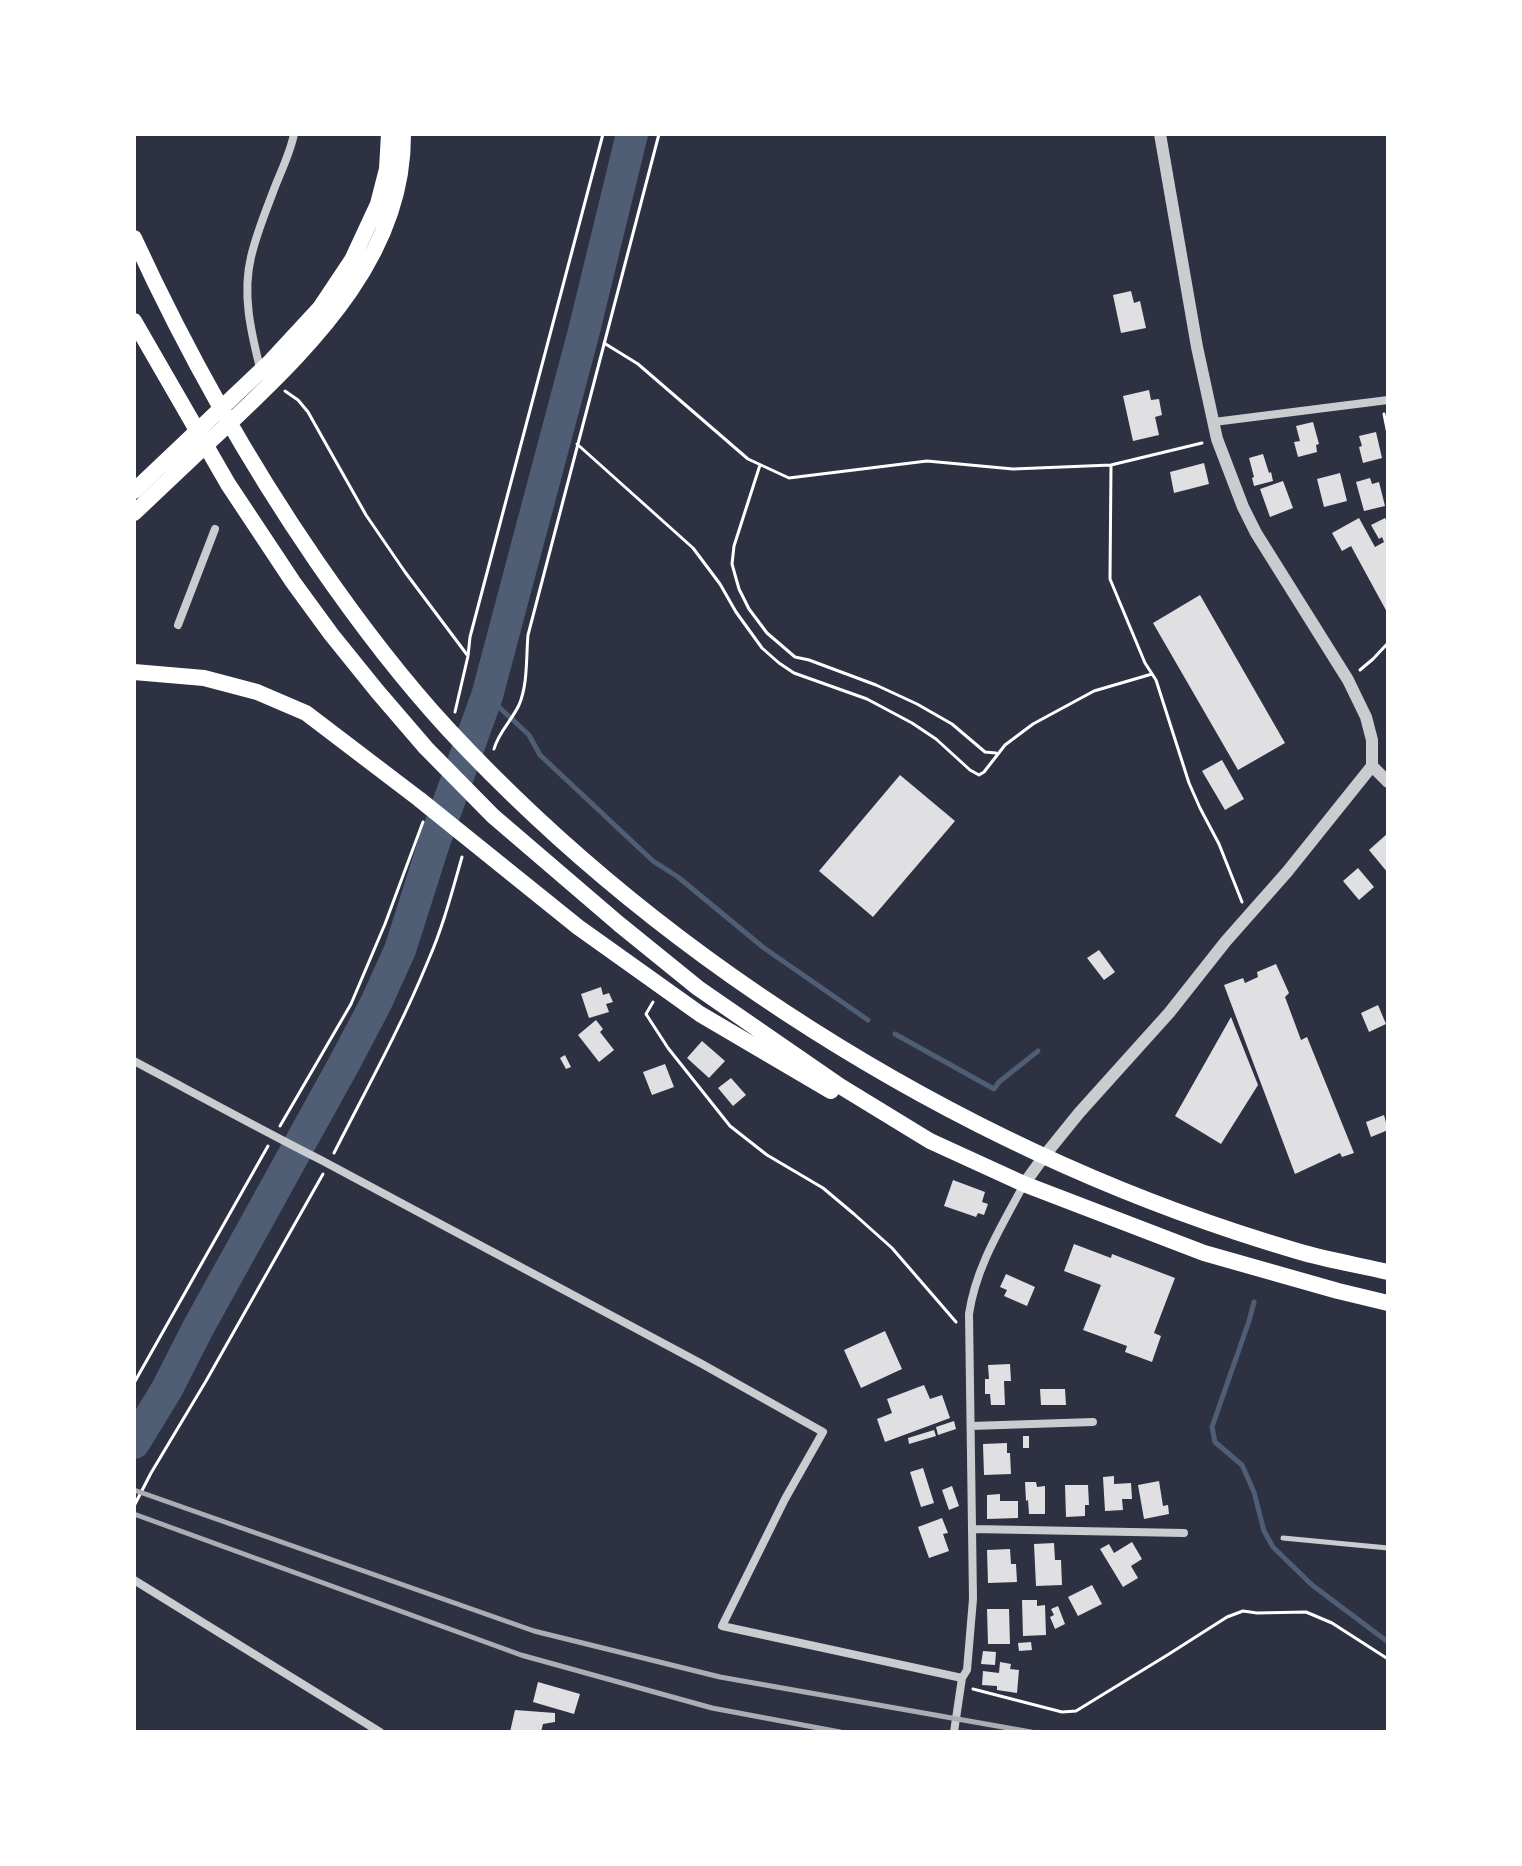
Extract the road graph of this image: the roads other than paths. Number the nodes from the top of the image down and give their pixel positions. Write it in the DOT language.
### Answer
graph roads {
  1 [pos="294,134"];
  2 [pos="389,134"];
  3 [pos="403,134"];
  4 [pos="1160,134"];
  5 [pos="134,230"];
  6 [pos="134,238"];
  7 [pos="142,256"];
  8 [pos="134,321"];
  9 [pos="260,368"];
  10 [pos="1384,400"];
  11 [pos="1214,422"];
  12 [pos="134,491"];
  13 [pos="134,513"];
  14 [pos="215,529"];
  15 [pos="178,625"];
  16 [pos="134,672"];
  17 [pos="1372,766"];
  18 [pos="1388,782"];
  19 [pos="134,1061"];
  20 [pos="930,1141"];
  21 [pos="1045,1155"];
  22 [pos="1024,1184"];
  23 [pos="1388,1272"];
  24 [pos="1388,1303"];
  25 [pos="1093,1422"];
  26 [pos="971,1426"];
  27 [pos="973,1529"];
  28 [pos="1184,1533"];
  29 [pos="1283,1538"];
  30 [pos="1388,1548"];
  31 [pos="134,1580"];
  32 [pos="962,1682"];
  33 [pos="380,1732"];
  34 [pos="954,1732"];
  1 -- 9 [label="street"];
  2 -- 12 [label="highway"];
  3 -- 13 [label="highway"];
  4 -- 11 [label="street"];
  5 -- 7 [label="highway"];
  6 -- 7 [label="highway"];
  7 -- 21 [label="highway"];
  8 -- 20 [label="highway"];
  10 -- 11 [label="street"];
  11 -- 17 [label="street"];
  14 -- 15 [label="street"];
  16 -- 20 [label="highway"];
  17 -- 18 [label="street"];
  17 -- 21 [label="street"];
  19 -- 32 [label="street"];
  20 -- 22 [label="highway"];
  21 -- 22 [label="street"];
  21 -- 23 [label="highway"];
  22 -- 24 [label="highway"];
  22 -- 26 [label="street"];
  25 -- 26 [label="street"];
  26 -- 27 [label="street"];
  27 -- 28 [label="street"];
  27 -- 32 [label="street"];
  29 -- 30 [label="lane"];
  31 -- 33 [label="street"];
  32 -- 34 [label="street"];
}
